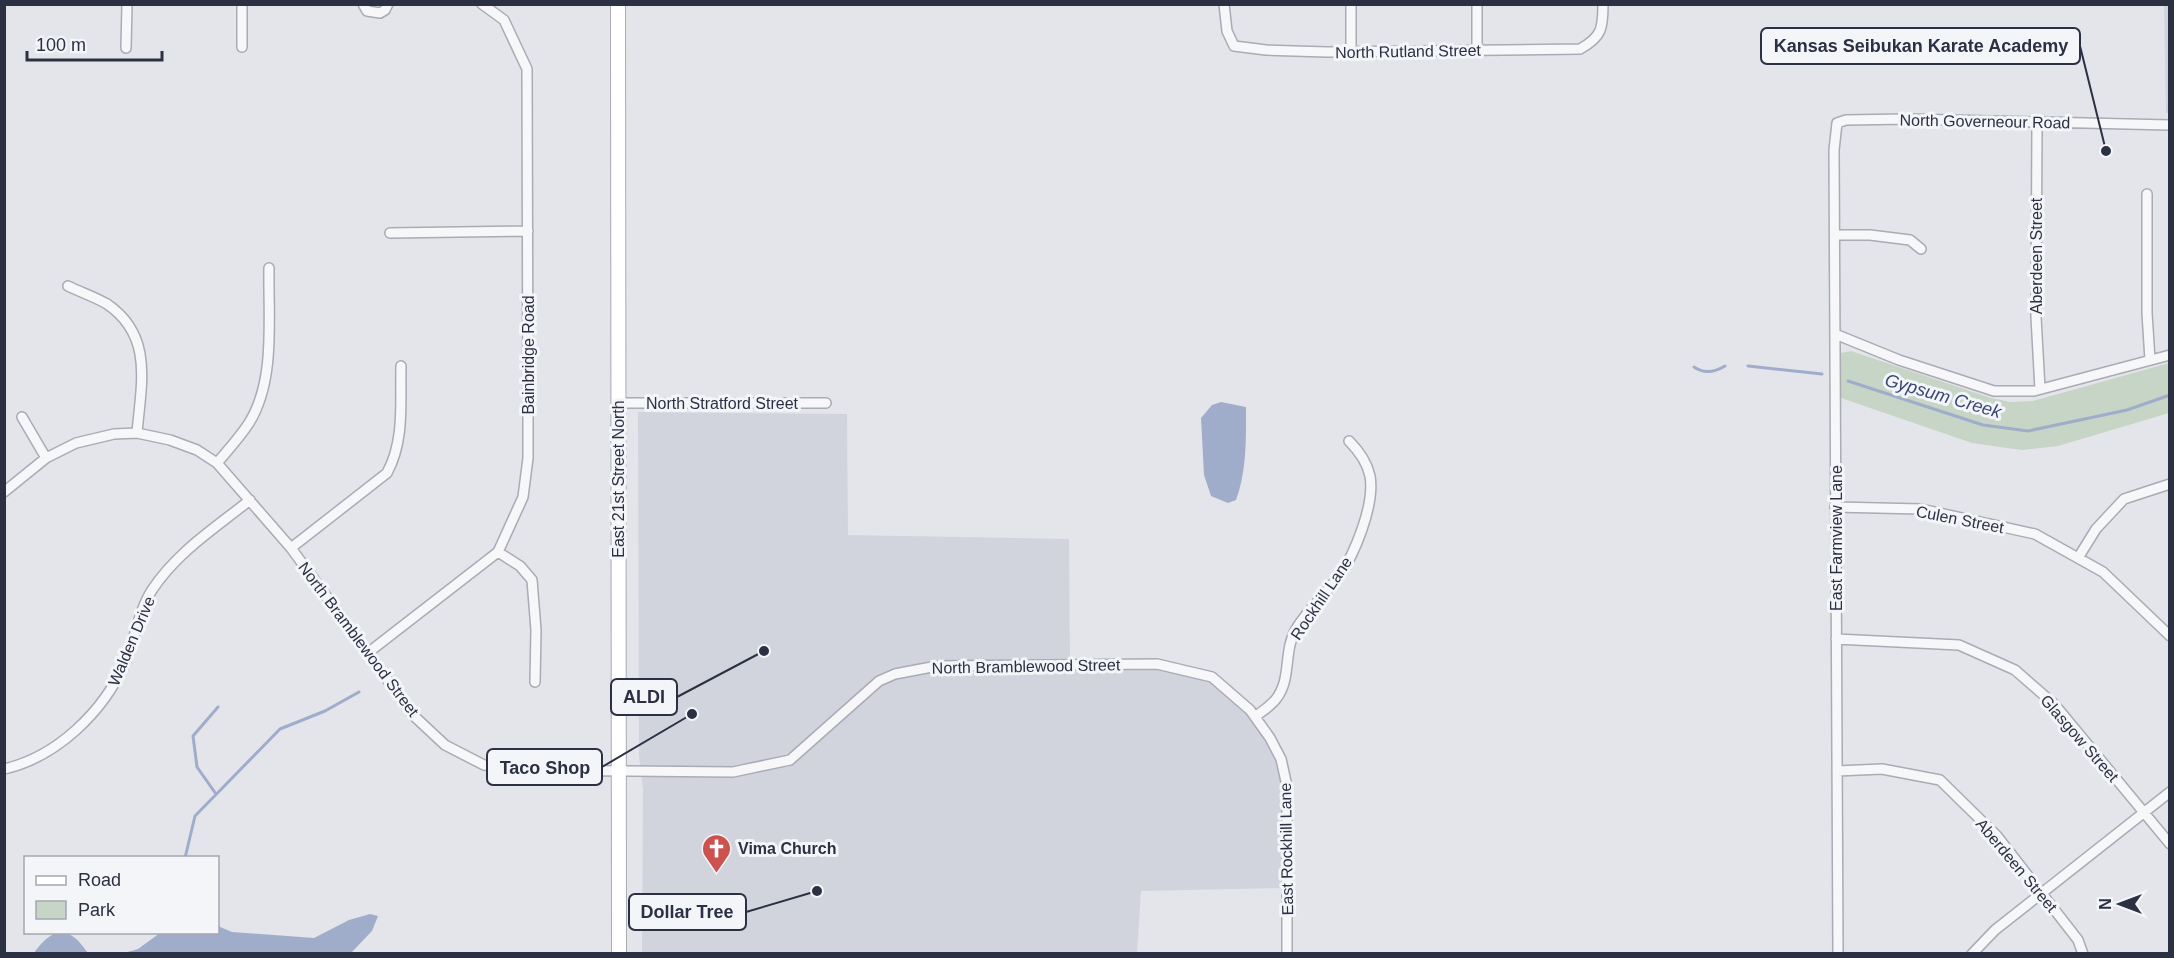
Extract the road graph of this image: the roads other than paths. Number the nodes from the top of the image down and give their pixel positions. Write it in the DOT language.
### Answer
graph roads {
  1 [pos="127,4"];
  2 [pos="242,4"];
  3 [pos="363,4"];
  4 [pos="388,4"];
  5 [pos="482,4"];
  6 [pos="618,4"];
  7 [pos="1224,4"];
  8 [pos="1351,4"];
  9 [pos="1477,4"];
  10 [pos="1603,4"];
  11 [pos="242,47"];
  12 [pos="126,48"];
  13 [pos="1477,50"];
  14 [pos="1351,52"];
  15 [pos="2037,122"];
  16 [pos="1838,123"];
  17 [pos="2169,125"];
  18 [pos="2147,194"];
  19 [pos="528,231"];
  20 [pos="390,233"];
  21 [pos="1835,235"];
  22 [pos="1921,249"];
  23 [pos="269,268"];
  24 [pos="68,286"];
  25 [pos="1835,334"];
  26 [pos="2169,355"];
  27 [pos="2150,360"];
  28 [pos="401,366"];
  29 [pos="2040,389"];
  30 [pos="618,403"];
  31 [pos="826,403"];
  32 [pos="21,417"];
  33 [pos="137,433"];
  34 [pos="1349,441"];
  35 [pos="46,458"];
  36 [pos="217,463"];
  37 [pos="2169,484"];
  38 [pos="4,492"];
  39 [pos="250,500"];
  40 [pos="1836,507"];
  41 [pos="291,548"];
  42 [pos="498,552"];
  43 [pos="2078,558"];
  44 [pos="2169,636"];
  45 [pos="1836,639"];
  46 [pos="369,652"];
  47 [pos="536,682"];
  48 [pos="1255,717"];
  49 [pos="4,769"];
  50 [pos="619,770"];
  51 [pos="1837,771"];
  52 [pos="2169,792"];
  53 [pos="2143,813"];
  54 [pos="2169,844"];
  55 [pos="2043,894"];
  56 [pos="620,954"];
  57 [pos="1287,954"];
  58 [pos="1838,954"];
  59 [pos="1972,954"];
  60 [pos="2083,954"];
  1 -- 12 [label="street"];
  2 -- 11 [label="street"];
  3 -- 4 [label="street"];
  5 -- 19 [label="street, Bainbridge Road"];
  6 -- 30 [label="main road, East 21st Street North"];
  7 -- 14 [label="street, North Rutland Street"];
  8 -- 14 [label="street"];
  9 -- 13 [label="street"];
  10 -- 13 [label="street, North Rutland Street"];
  13 -- 14 [label="street, North Rutland Street"];
  15 -- 16 [label="street, North Governeour Road"];
  15 -- 17 [label="street, North Governeour Road"];
  15 -- 29 [label="street, Aberdeen Street"];
  16 -- 21 [label="street, East Farmview Lane"];
  18 -- 27 [label="street"];
  19 -- 20 [label="street"];
  19 -- 42 [label="street, Bainbridge Road"];
  21 -- 22 [label="street"];
  21 -- 25 [label="street, East Farmview Lane"];
  23 -- 36 [label="street"];
  24 -- 33 [label="street"];
  25 -- 29 [label="street"];
  25 -- 40 [label="street, East Farmview Lane"];
  26 -- 27 [label="street"];
  27 -- 29 [label="street"];
  28 -- 41 [label="street"];
  30 -- 31 [label="street, North Stratford Street"];
  30 -- 50 [label="main road, East 21st Street North"];
  32 -- 35 [label="street"];
  33 -- 35 [label="street, North Bramblewood Street"];
  33 -- 36 [label="street, North Bramblewood Street"];
  34 -- 48 [label="street, Rockhill Lane"];
  35 -- 38 [label="street, North Bramblewood Street"];
  36 -- 39 [label="street, North Bramblewood Street"];
  37 -- 43 [label="street"];
  39 -- 41 [label="street, North Bramblewood Street"];
  39 -- 49 [label="street, Walden Drive"];
  40 -- 43 [label="street, Culen Street"];
  40 -- 45 [label="street, East Farmview Lane"];
  41 -- 46 [label="street, North Bramblewood Street"];
  42 -- 46 [label="street, Bainbridge Road"];
  42 -- 47 [label="street"];
  43 -- 44 [label="street, Culen Street"];
  45 -- 51 [label="street, East Farmview Lane"];
  45 -- 53 [label="street, Glasgow Street"];
  46 -- 50 [label="street, North Bramblewood Street"];
  48 -- 50 [label="street, North Bramblewood Street"];
  48 -- 57 [label="street, East Rockhill Lane"];
  50 -- 56 [label="main road, East 21st Street North"];
  51 -- 55 [label="street, Aberdeen Street"];
  51 -- 58 [label="street, East Farmview Lane"];
  52 -- 53 [label="street"];
  53 -- 54 [label="street, Glasgow Street"];
  53 -- 55 [label="street"];
  55 -- 59 [label="street"];
  55 -- 60 [label="street, Aberdeen Street"];
}
